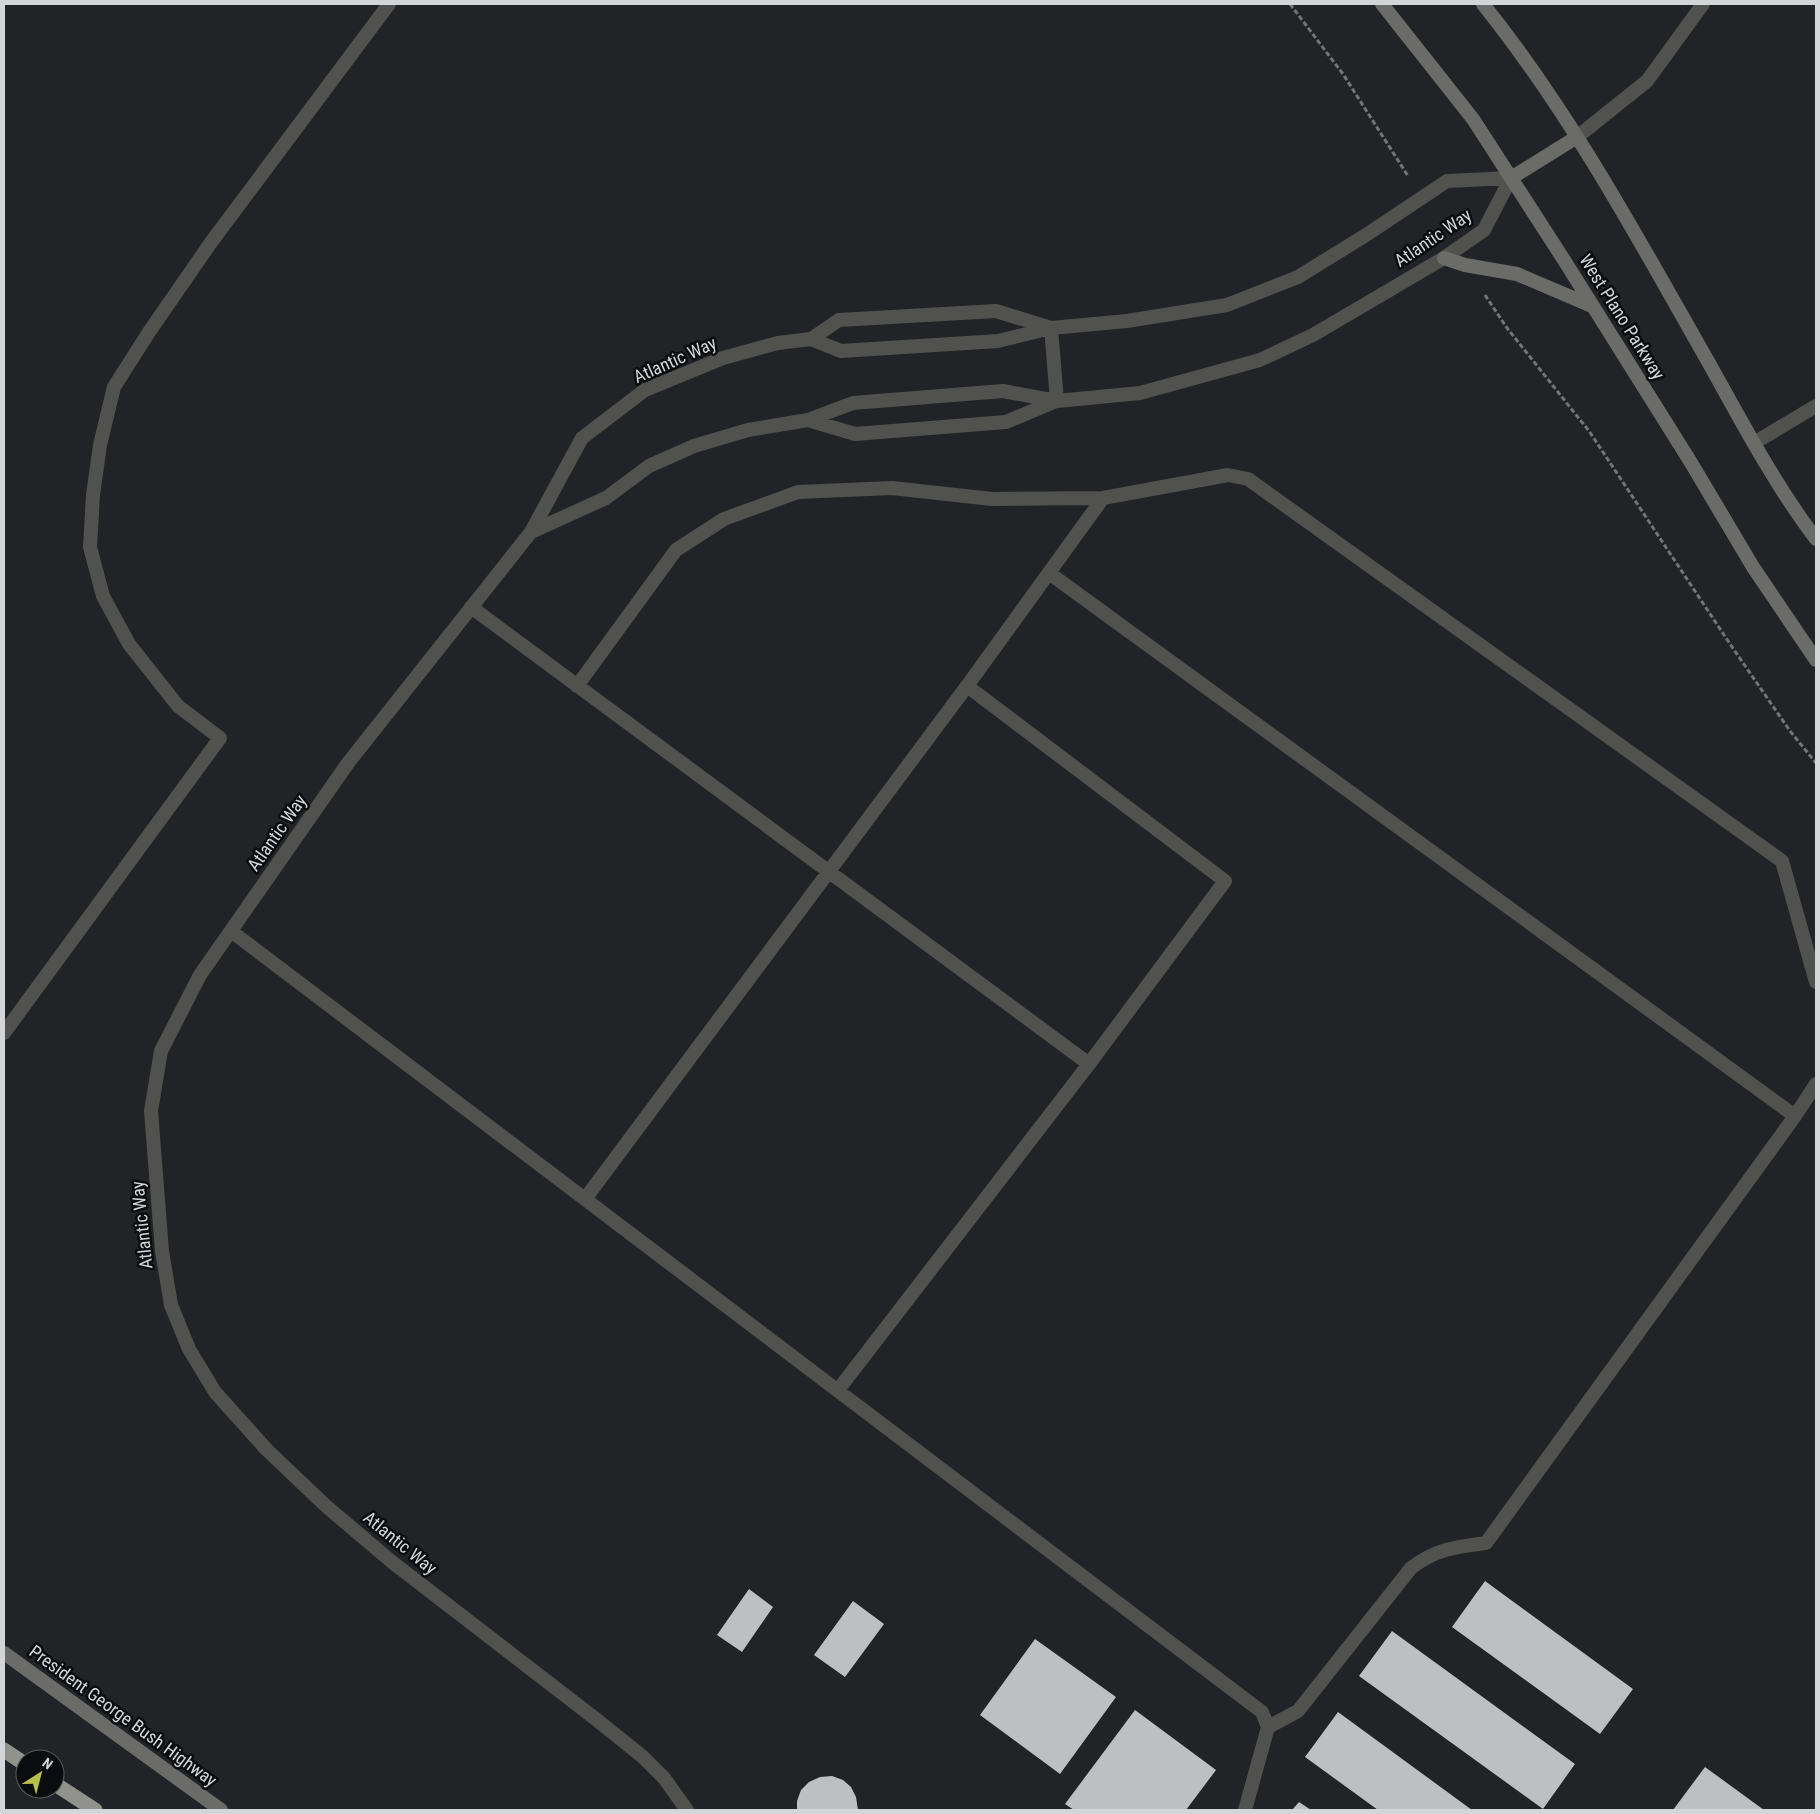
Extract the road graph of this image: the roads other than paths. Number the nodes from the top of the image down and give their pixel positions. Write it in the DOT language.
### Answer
graph roads {
  1 [pos="389,4"];
  2 [pos="1382,4"];
  3 [pos="1483,4"];
  4 [pos="1704,4"];
  5 [pos="1577,137"];
  6 [pos="1511,178"];
  7 [pos="1444,258"];
  8 [pos="1592,306"];
  9 [pos="1051,328"];
  10 [pos="811,339"];
  11 [pos="1057,401"];
  12 [pos="1816,406"];
  13 [pos="808,420"];
  14 [pos="1754,443"];
  15 [pos="1103,498"];
  16 [pos="531,532"];
  17 [pos="1816,539"];
  18 [pos="1049,573"];
  19 [pos="471,607"];
  20 [pos="1816,660"];
  21 [pos="577,686"];
  22 [pos="967,686"];
  23 [pos="829,872"];
  24 [pos="231,931"];
  25 [pos="1816,982"];
  26 [pos="4,1033"];
  27 [pos="1089,1064"];
  28 [pos="1816,1084"];
  29 [pos="1795,1116"];
  30 [pos="585,1199"];
  31 [pos="838,1390"];
  32 [pos="4,1653"];
  33 [pos="1268,1727"];
  34 [pos="4,1750"];
  35 [pos="15,1757"];
  36 [pos="65,1790"];
  37 [pos="95,1810"];
  38 [pos="221,1810"];
  39 [pos="686,1810"];
  40 [pos="1245,1810"];
  1 -- 26 [label="lane"];
  2 -- 6 [label="main road, West Plano Parkway"];
  3 -- 5 [label="main road"];
  4 -- 5 [label="lane"];
  5 -- 6 [label="main road"];
  5 -- 14 [label="main road"];
  6 -- 7 [label="lane, Atlantic Way"];
  6 -- 8 [label="main road, West Plano Parkway"];
  6 -- 9 [label="lane, Atlantic Way"];
  7 -- 8 [label="main road"];
  7 -- 11 [label="lane, Atlantic Way"];
  8 -- 20 [label="main road, West Plano Parkway"];
  9 -- 10 [label="lane, Atlantic Way"];
  9 -- 10 [label="lane, Atlantic Way"];
  9 -- 11 [label="lane"];
  10 -- 16 [label="lane, Atlantic Way"];
  11 -- 13 [label="lane, Atlantic Way"];
  11 -- 13 [label="lane, Atlantic Way"];
  12 -- 14 [label="lane"];
  13 -- 16 [label="lane, Atlantic Way"];
  14 -- 17 [label="main road"];
  15 -- 18 [label="lane"];
  15 -- 21 [label="lane"];
  15 -- 25 [label="lane"];
  16 -- 19 [label="lane, Atlantic Way"];
  18 -- 22 [label="lane"];
  18 -- 29 [label="lane"];
  19 -- 21 [label="lane"];
  19 -- 24 [label="lane, Atlantic Way"];
  21 -- 23 [label="lane"];
  22 -- 23 [label="lane"];
  22 -- 27 [label="lane"];
  23 -- 27 [label="lane"];
  23 -- 30 [label="lane"];
  24 -- 30 [label="lane"];
  24 -- 39 [label="lane, Atlantic Way"];
  27 -- 31 [label="lane"];
  28 -- 29 [label="lane"];
  29 -- 33 [label="lane"];
  30 -- 31 [label="lane"];
  31 -- 33 [label="lane"];
  32 -- 38 [label="main road, President George Bush Highway"];
  33 -- 40 [label="lane"];
  34 -- 35 [label="highway"];
  36 -- 37 [label="highway"];
}
